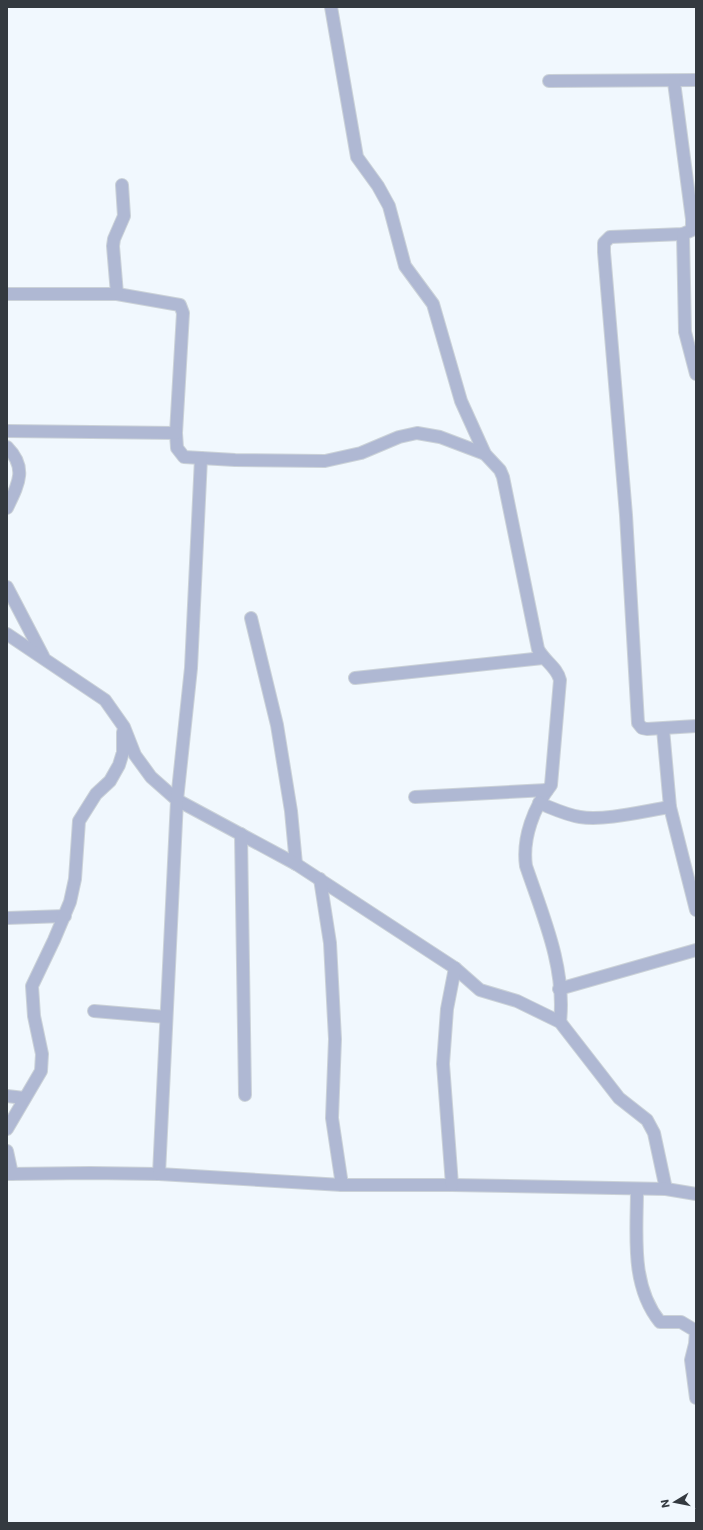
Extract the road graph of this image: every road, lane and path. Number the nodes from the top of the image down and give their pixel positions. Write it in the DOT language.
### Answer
graph roads {
  1 [pos="331,7"];
  2 [pos="696,80"];
  3 [pos="549,81"];
  4 [pos="674,82"];
  5 [pos="122,185"];
  6 [pos="683,234"];
  7 [pos="7,294"];
  8 [pos="117,294"];
  9 [pos="696,374"];
  10 [pos="7,431"];
  11 [pos="176,433"];
  12 [pos="7,447"];
  13 [pos="485,454"];
  14 [pos="201,458"];
  15 [pos="7,508"];
  16 [pos="7,587"];
  17 [pos="252,618"];
  18 [pos="7,634"];
  19 [pos="43,657"];
  20 [pos="543,658"];
  21 [pos="355,678"];
  22 [pos="696,726"];
  23 [pos="124,727"];
  24 [pos="662,729"];
  25 [pos="547,790"];
  26 [pos="415,797"];
  27 [pos="177,800"];
  28 [pos="539,803"];
  29 [pos="670,807"];
  30 [pos="241,834"];
  31 [pos="296,864"];
  32 [pos="320,880"];
  33 [pos="696,910"];
  34 [pos="65,916"];
  35 [pos="7,918"];
  36 [pos="696,950"];
  37 [pos="455,968"];
  38 [pos="559,989"];
  39 [pos="94,1012"];
  40 [pos="166,1018"];
  41 [pos="560,1022"];
  42 [pos="245,1094"];
  43 [pos="7,1096"];
  44 [pos="24,1098"];
  45 [pos="7,1129"];
  46 [pos="7,1151"];
  47 [pos="9,1174"];
  48 [pos="158,1174"];
  49 [pos="342,1185"];
  50 [pos="452,1185"];
  51 [pos="637,1189"];
  52 [pos="666,1189"];
  53 [pos="696,1194"];
  54 [pos="696,1398"];
  1 -- 13 [label="street"];
  2 -- 4 [label="street"];
  3 -- 4 [label="street"];
  4 -- 6 [label="street"];
  5 -- 8 [label="street"];
  6 -- 9 [label="street"];
  6 -- 24 [label="street"];
  7 -- 8 [label="street"];
  8 -- 11 [label="street"];
  10 -- 11 [label="street"];
  11 -- 14 [label="street"];
  12 -- 15 [label="street"];
  13 -- 14 [label="street"];
  13 -- 20 [label="street"];
  14 -- 27 [label="street"];
  16 -- 19 [label="street"];
  17 -- 31 [label="street"];
  18 -- 19 [label="street"];
  19 -- 23 [label="street"];
  20 -- 21 [label="street"];
  20 -- 25 [label="street"];
  22 -- 24 [label="street"];
  23 -- 27 [label="street"];
  23 -- 34 [label="street"];
  24 -- 29 [label="street"];
  25 -- 26 [label="street"];
  25 -- 28 [label="street"];
  27 -- 30 [label="street"];
  27 -- 40 [label="street"];
  28 -- 29 [label="street"];
  28 -- 38 [label="street"];
  29 -- 33 [label="street"];
  30 -- 31 [label="street"];
  30 -- 42 [label="street"];
  31 -- 32 [label="street"];
  32 -- 37 [label="street"];
  32 -- 49 [label="street"];
  34 -- 35 [label="street"];
  34 -- 44 [label="street"];
  36 -- 38 [label="street"];
  37 -- 41 [label="street"];
  37 -- 50 [label="street"];
  38 -- 41 [label="street"];
  39 -- 40 [label="street"];
  40 -- 48 [label="street"];
  41 -- 52 [label="street"];
  43 -- 44 [label="street"];
  44 -- 45 [label="street"];
  46 -- 47 [label="street"];
  47 -- 48 [label="street"];
  48 -- 49 [label="street"];
  49 -- 50 [label="street"];
  50 -- 51 [label="street"];
  51 -- 52 [label="street"];
  51 -- 54 [label="street"];
  52 -- 53 [label="street"];
}
